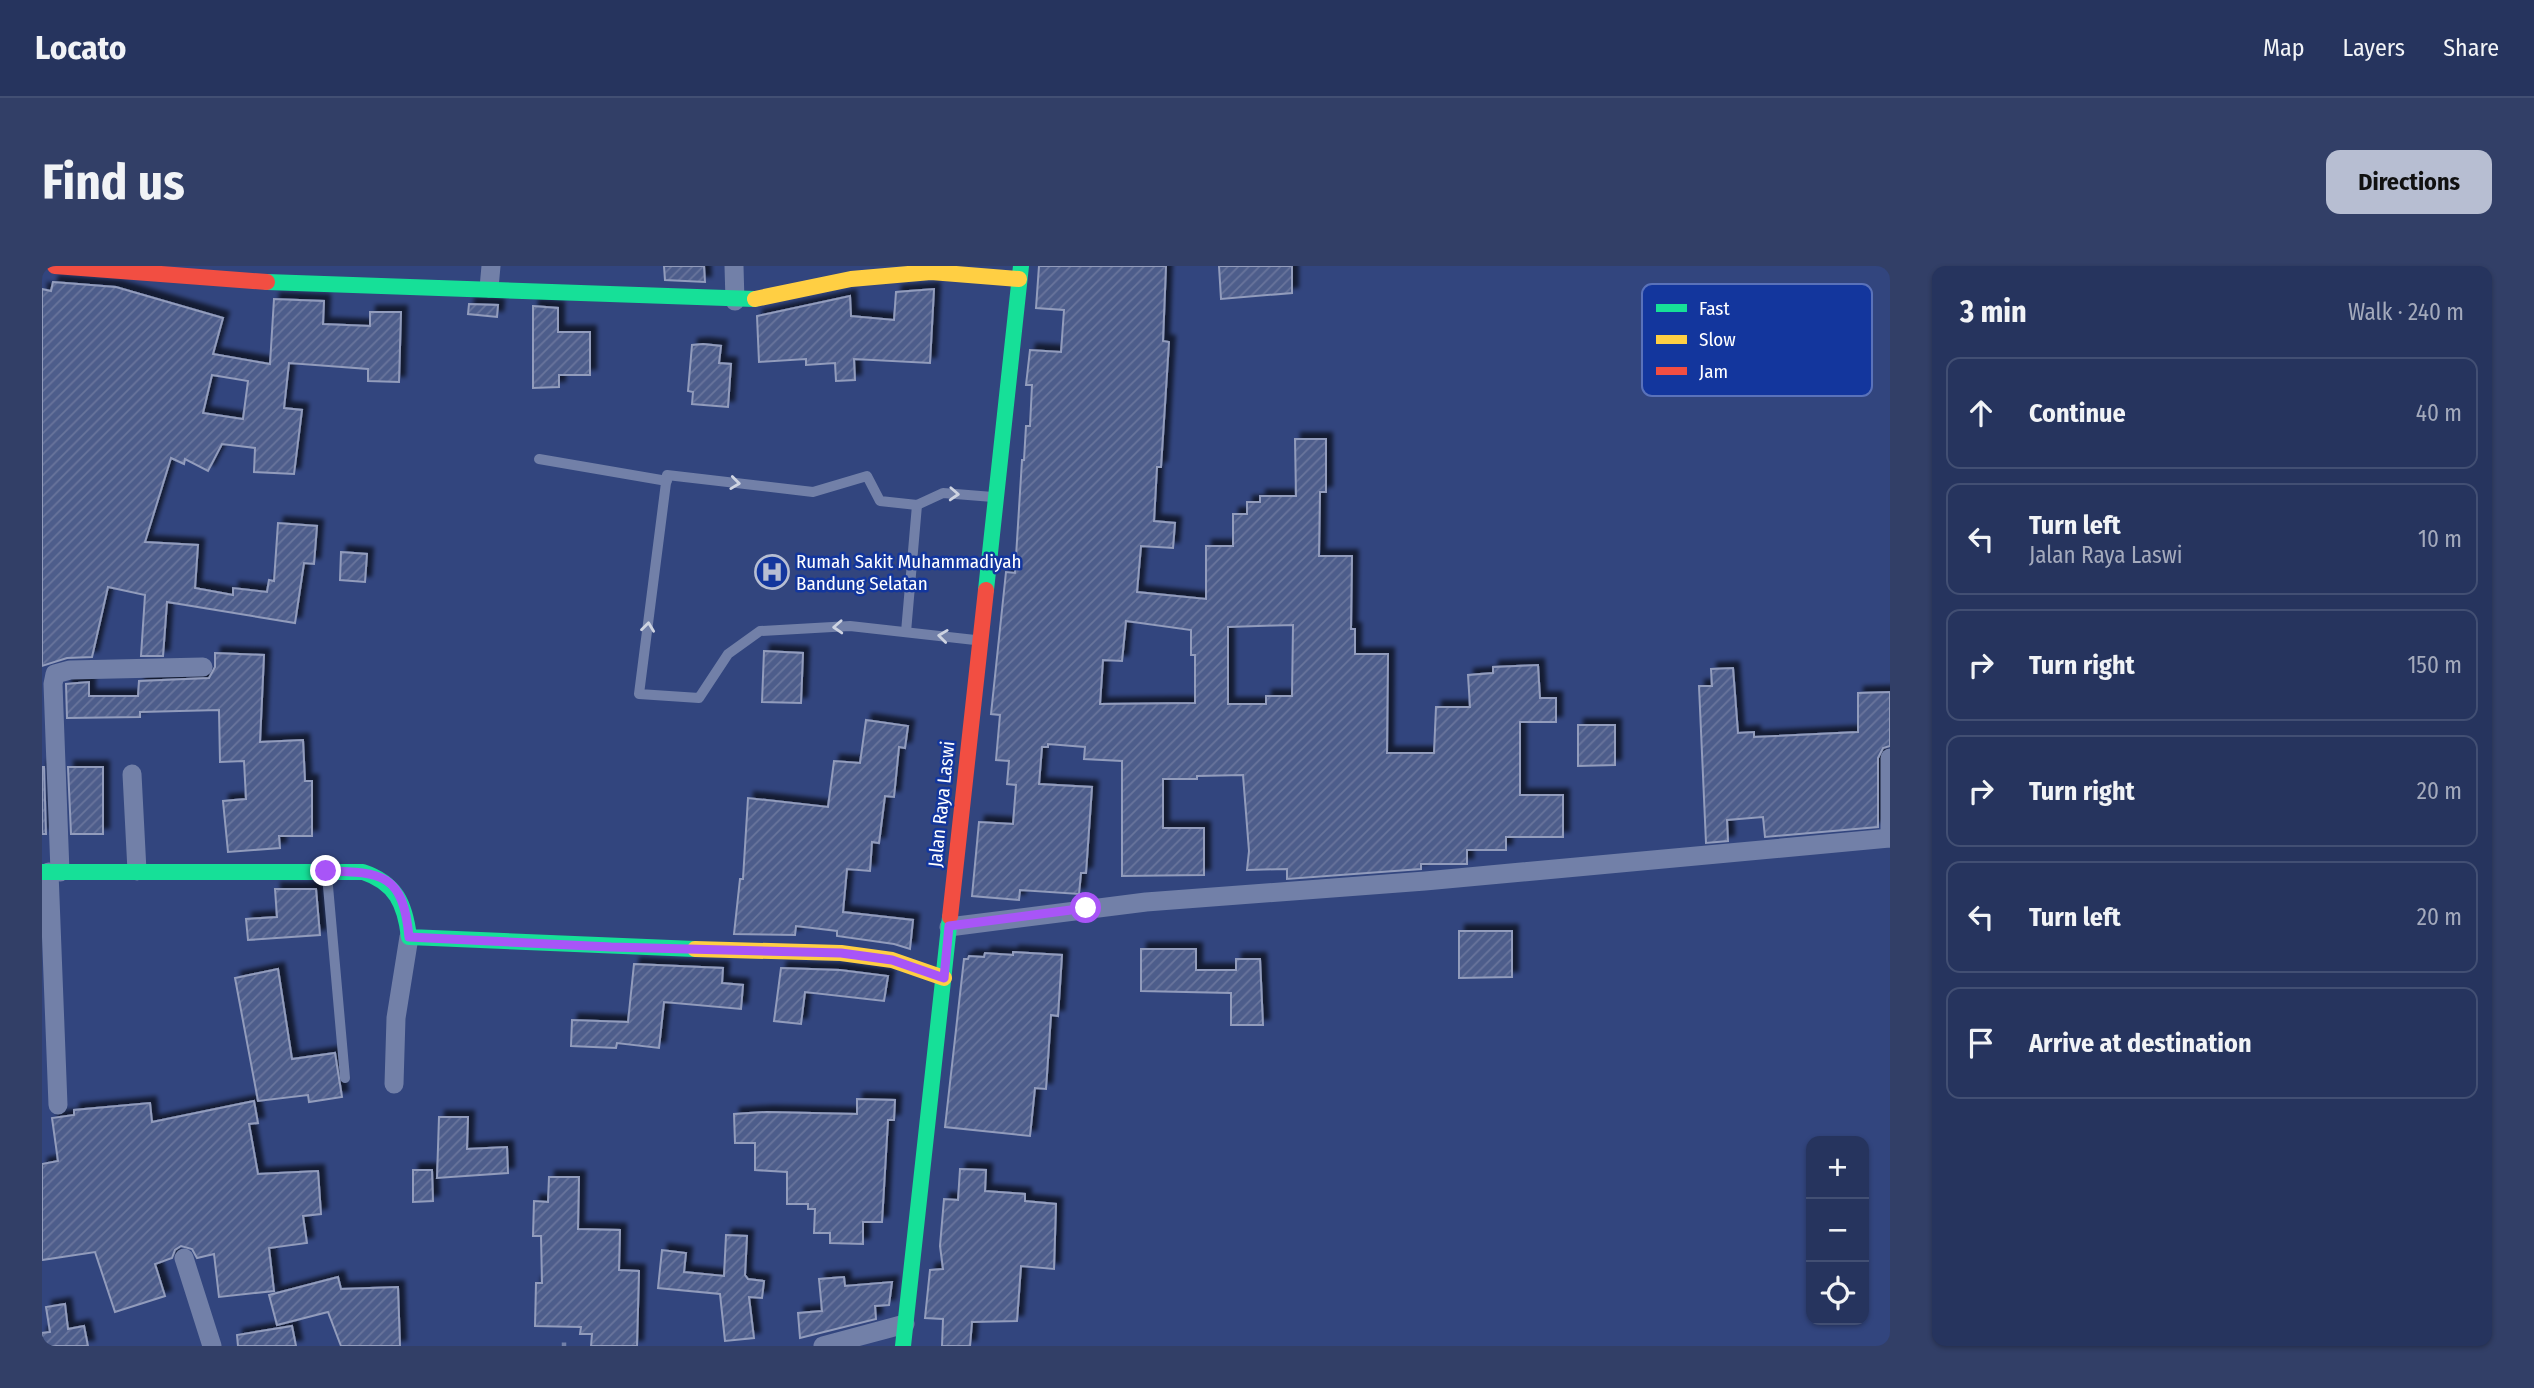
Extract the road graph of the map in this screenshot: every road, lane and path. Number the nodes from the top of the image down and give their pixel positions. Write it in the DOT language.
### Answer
graph roads {
  1 [pos="54,266"];
  2 [pos="491,266"];
  3 [pos="734,266"];
  4 [pos="87,268"];
  5 [pos="1020,273"];
  6 [pos="296,275"];
  7 [pos="365,276"];
  8 [pos="489,288"];
  9 [pos="735,301"];
  10 [pos="539,459"];
  11 [pos="667,481"];
  12 [pos="994,497"];
  13 [pos="917,505"];
  14 [pos="906,632"];
  15 [pos="979,640"];
  16 [pos="203,667"];
  17 [pos="49,674"];
  18 [pos="1890,758"];
  19 [pos="132,775"];
  20 [pos="1890,838"];
  21 [pos="137,871"];
  22 [pos="326,871"];
  23 [pos="50,872"];
  24 [pos="948,930"];
  25 [pos="409,937"];
  26 [pos="944,978"];
  27 [pos="345,1078"];
  28 [pos="394,1084"];
  29 [pos="58,1105"];
  30 [pos="184,1258"];
  31 [pos="905,1324"];
  32 [pos="212,1346"];
  33 [pos="823,1346"];
  34 [pos="903,1346"];
  1 -- 4 [label="street"];
  2 -- 8 [label="street"];
  3 -- 9 [label="street"];
  4 -- 6 [label="street"];
  5 -- 9 [label="street"];
  5 -- 12 [label="street, Jalan Raya Laswi"];
  6 -- 7 [label="street"];
  7 -- 8 [label="street"];
  8 -- 9 [label="street"];
  10 -- 11 [label="lane"];
  11 -- 13 [label="lane, one-way"];
  14 -- 11 [label="lane, one-way"];
  13 -- 12 [label="lane, one-way"];
  12 -- 15 [label="street, Jalan Raya Laswi"];
  13 -- 14 [label="lane"];
  15 -- 14 [label="lane, one-way"];
  15 -- 24 [label="street, Jalan Raya Laswi"];
  16 -- 17 [label="street"];
  17 -- 23 [label="street"];
  18 -- 20 [label="street"];
  19 -- 21 [label="street"];
  20 -- 24 [label="street"];
  21 -- 22 [label="street"];
  21 -- 23 [label="street"];
  22 -- 25 [label="street"];
  22 -- 27 [label="lane"];
  23 -- 29 [label="street"];
  24 -- 26 [label="street, Jalan Raya Laswi"];
  25 -- 26 [label="street"];
  25 -- 28 [label="street"];
  26 -- 31 [label="street, Jalan Raya Laswi"];
  30 -- 32 [label="street"];
  31 -- 33 [label="street"];
  31 -- 34 [label="street, Jalan Raya Laswi"];
}
